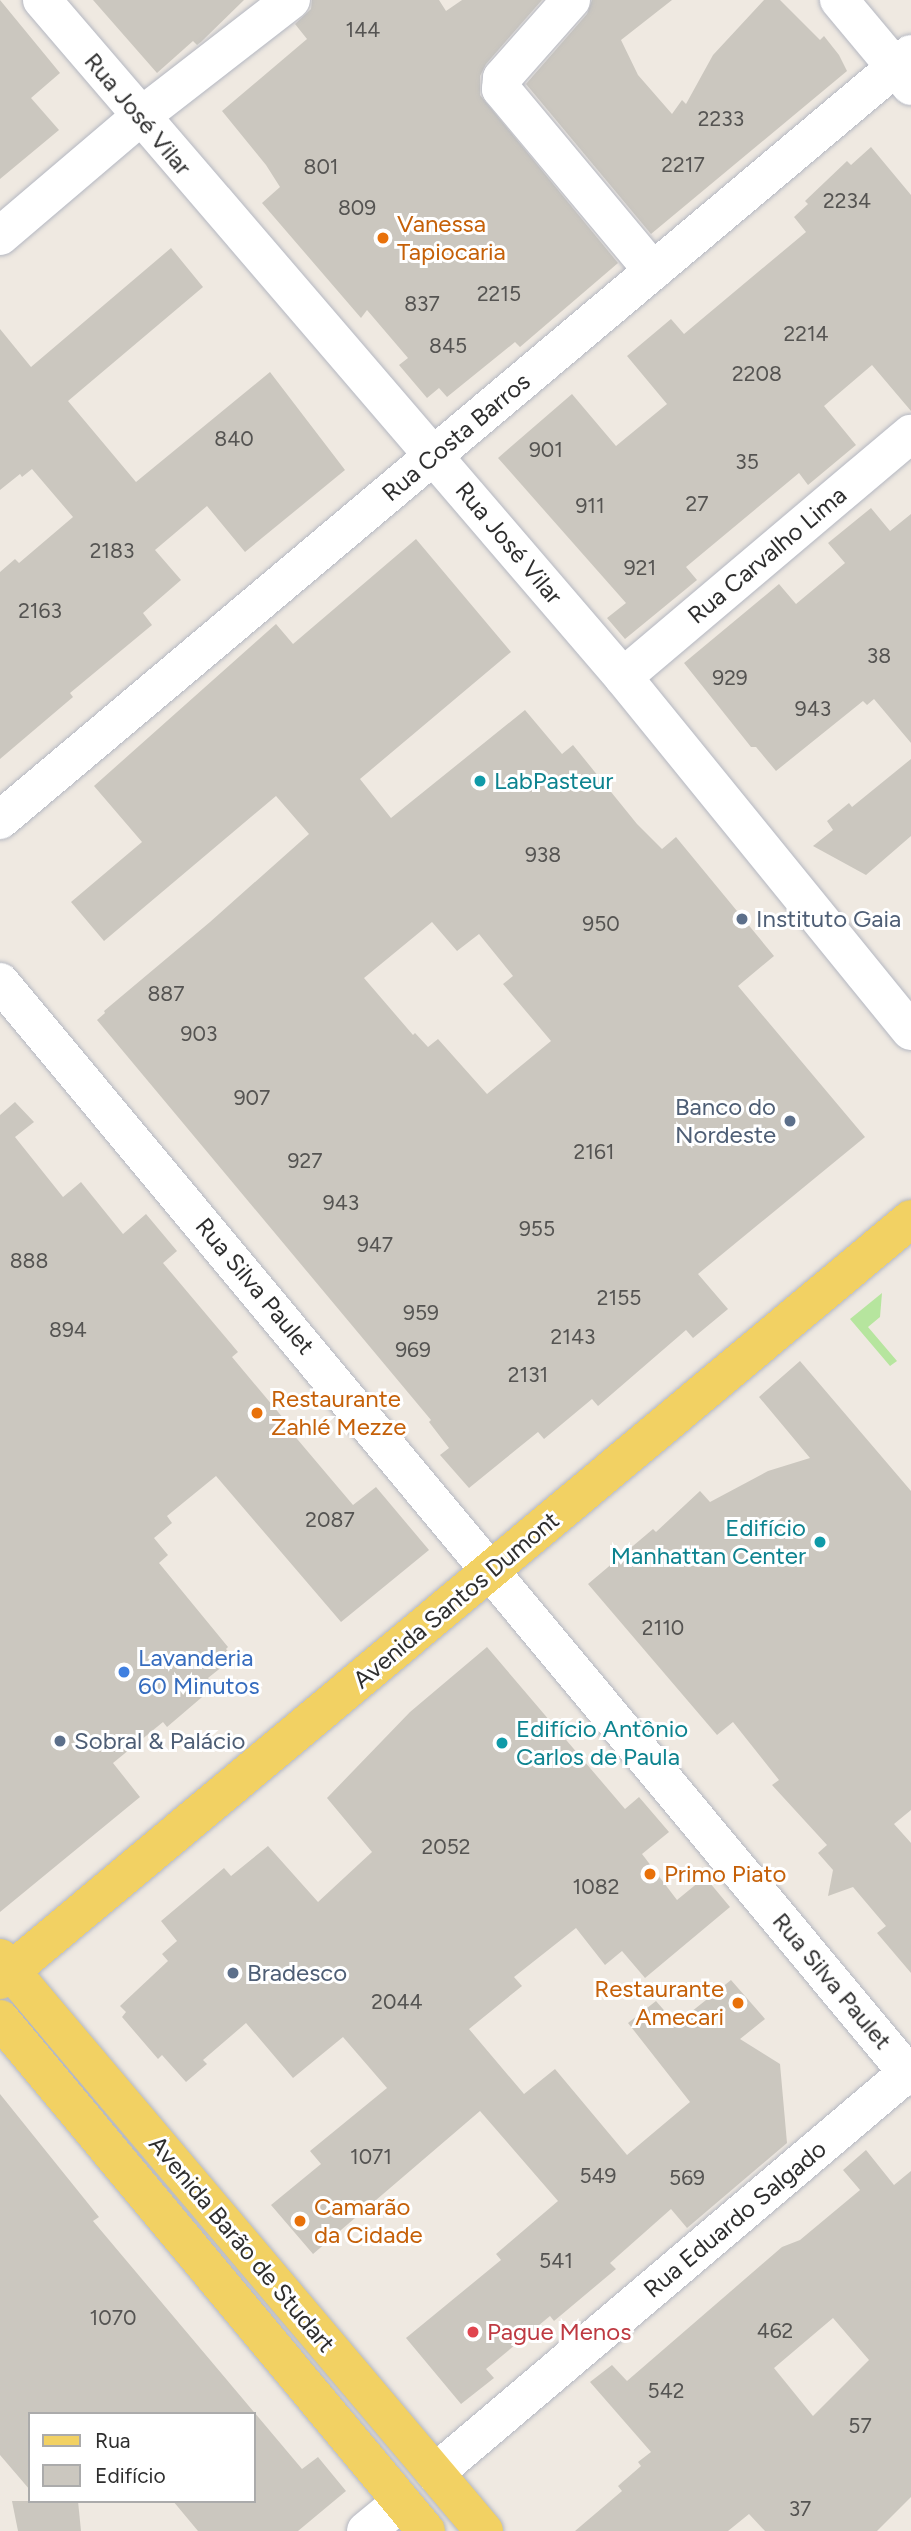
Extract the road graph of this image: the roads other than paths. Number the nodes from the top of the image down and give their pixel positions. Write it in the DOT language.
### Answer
graph roads {
  1 [pos="42,0"];
  2 [pos="291,0"];
  3 [pos="570,0"];
  4 [pos="839,0"];
  5 [pos="906,69"];
  6 [pos="139,117"];
  7 [pos="0,236"];
  8 [pos="653,271"];
  9 [pos="911,434"];
  10 [pos="434,455"];
  11 [pos="623,677"];
  12 [pos="0,820"];
  13 [pos="0,982"];
  14 [pos="911,1031"];
  15 [pos="911,1219"];
  16 [pos="491,1571"];
  17 [pos="4,1970"];
  18 [pos="0,2019"];
  19 [pos="909,2075"];
  20 [pos="435,2473"];
  21 [pos="401,2502"];
  22 [pos="366,2531"];
  23 [pos="426,2531"];
  24 [pos="484,2531"];
  1 -- 6 [label="street, Rua José Vilar"];
  2 -- 6 [label="street"];
  3 -- 8 [label="street"];
  4 -- 5 [label="street"];
  5 -- 8 [label="street, Rua Costa Barros"];
  6 -- 7 [label="street"];
  6 -- 10 [label="street, Rua José Vilar"];
  8 -- 10 [label="street, Rua Costa Barros"];
  9 -- 11 [label="street, Rua Carvalho Lima"];
  10 -- 11 [label="street, Rua José Vilar"];
  10 -- 12 [label="street, Rua Costa Barros"];
  11 -- 14 [label="street, Rua José Vilar"];
  13 -- 16 [label="street, Rua Silva Paulet"];
  15 -- 16 [label="main road, Avenida Santos Dumont"];
  16 -- 17 [label="main road, Avenida Santos Dumont"];
  16 -- 19 [label="street, Rua Silva Paulet"];
  17 -- 20 [label="main road, Avenida Barão de Studart"];
  18 -- 21 [label="main road, Avenida Barão de Studart"];
  19 -- 20 [label="street, Rua Eduardo Salgado"];
  20 -- 24 [label="main road, Avenida Barão de Studart"];
  21 -- 22 [label="street"];
  21 -- 23 [label="main road, Avenida Barão de Studart"];
}
